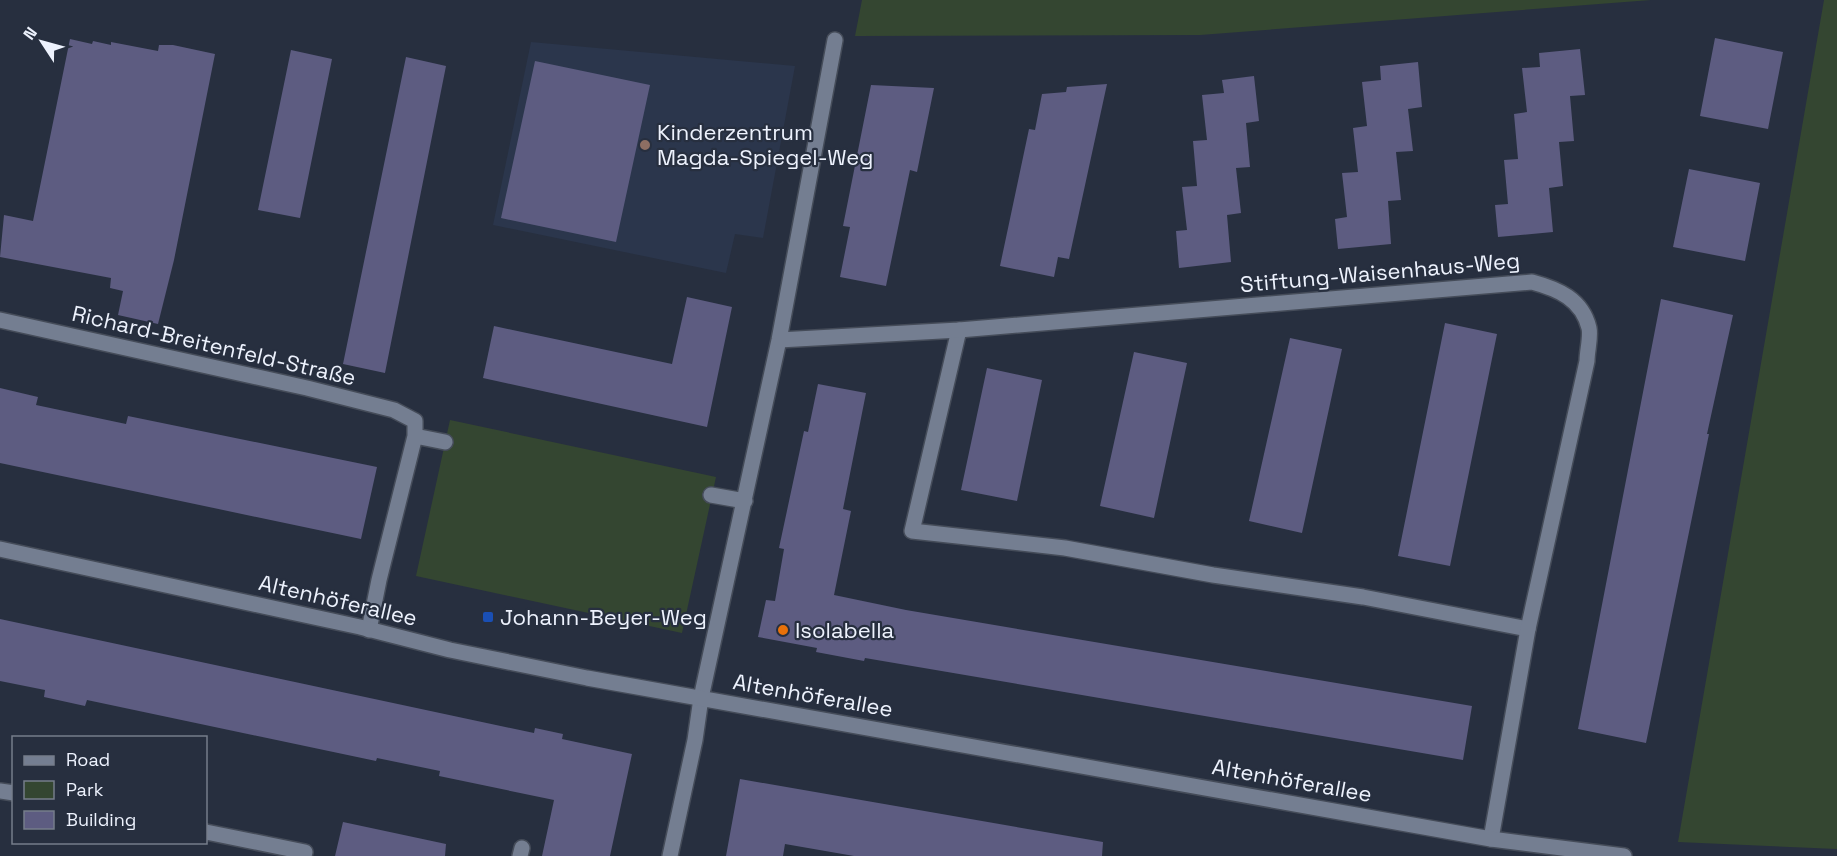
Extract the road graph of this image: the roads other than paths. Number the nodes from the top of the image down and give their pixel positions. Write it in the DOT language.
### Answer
graph roads {
  1 [pos="835,40"];
  2 [pos="0,320"];
  3 [pos="959,330"];
  4 [pos="779,340"];
  5 [pos="415,429"];
  6 [pos="445,442"];
  7 [pos="711,495"];
  8 [pos="746,501"];
  9 [pos="0,549"];
  10 [pos="1528,629"];
  11 [pos="369,630"];
  12 [pos="701,699"];
  13 [pos="207,832"];
  14 [pos="1491,839"];
  15 [pos="304,856"];
  16 [pos="670,856"];
  17 [pos="1624,856"];
  1 -- 4 [label="street"];
  2 -- 5 [label="street, Richard-Breitenfeld-Straße"];
  3 -- 4 [label="street, Stiftung-Waisenhaus-Weg"];
  3 -- 10 [label="street"];
  3 -- 10 [label="street, Stiftung-Waisenhaus-Weg"];
  4 -- 8 [label="street"];
  5 -- 6 [label="street, Richard-Breitenfeld-Straße"];
  5 -- 11 [label="street"];
  7 -- 8 [label="street"];
  8 -- 12 [label="street"];
  9 -- 11 [label="street, Altenhöferallee"];
  10 -- 14 [label="street, Stiftung-Waisenhaus-Weg"];
  11 -- 12 [label="street, Altenhöferallee"];
  12 -- 14 [label="street, Altenhöferallee"];
  12 -- 16 [label="street"];
  13 -- 15 [label="street"];
  14 -- 17 [label="street, Altenhöferallee"];
}
